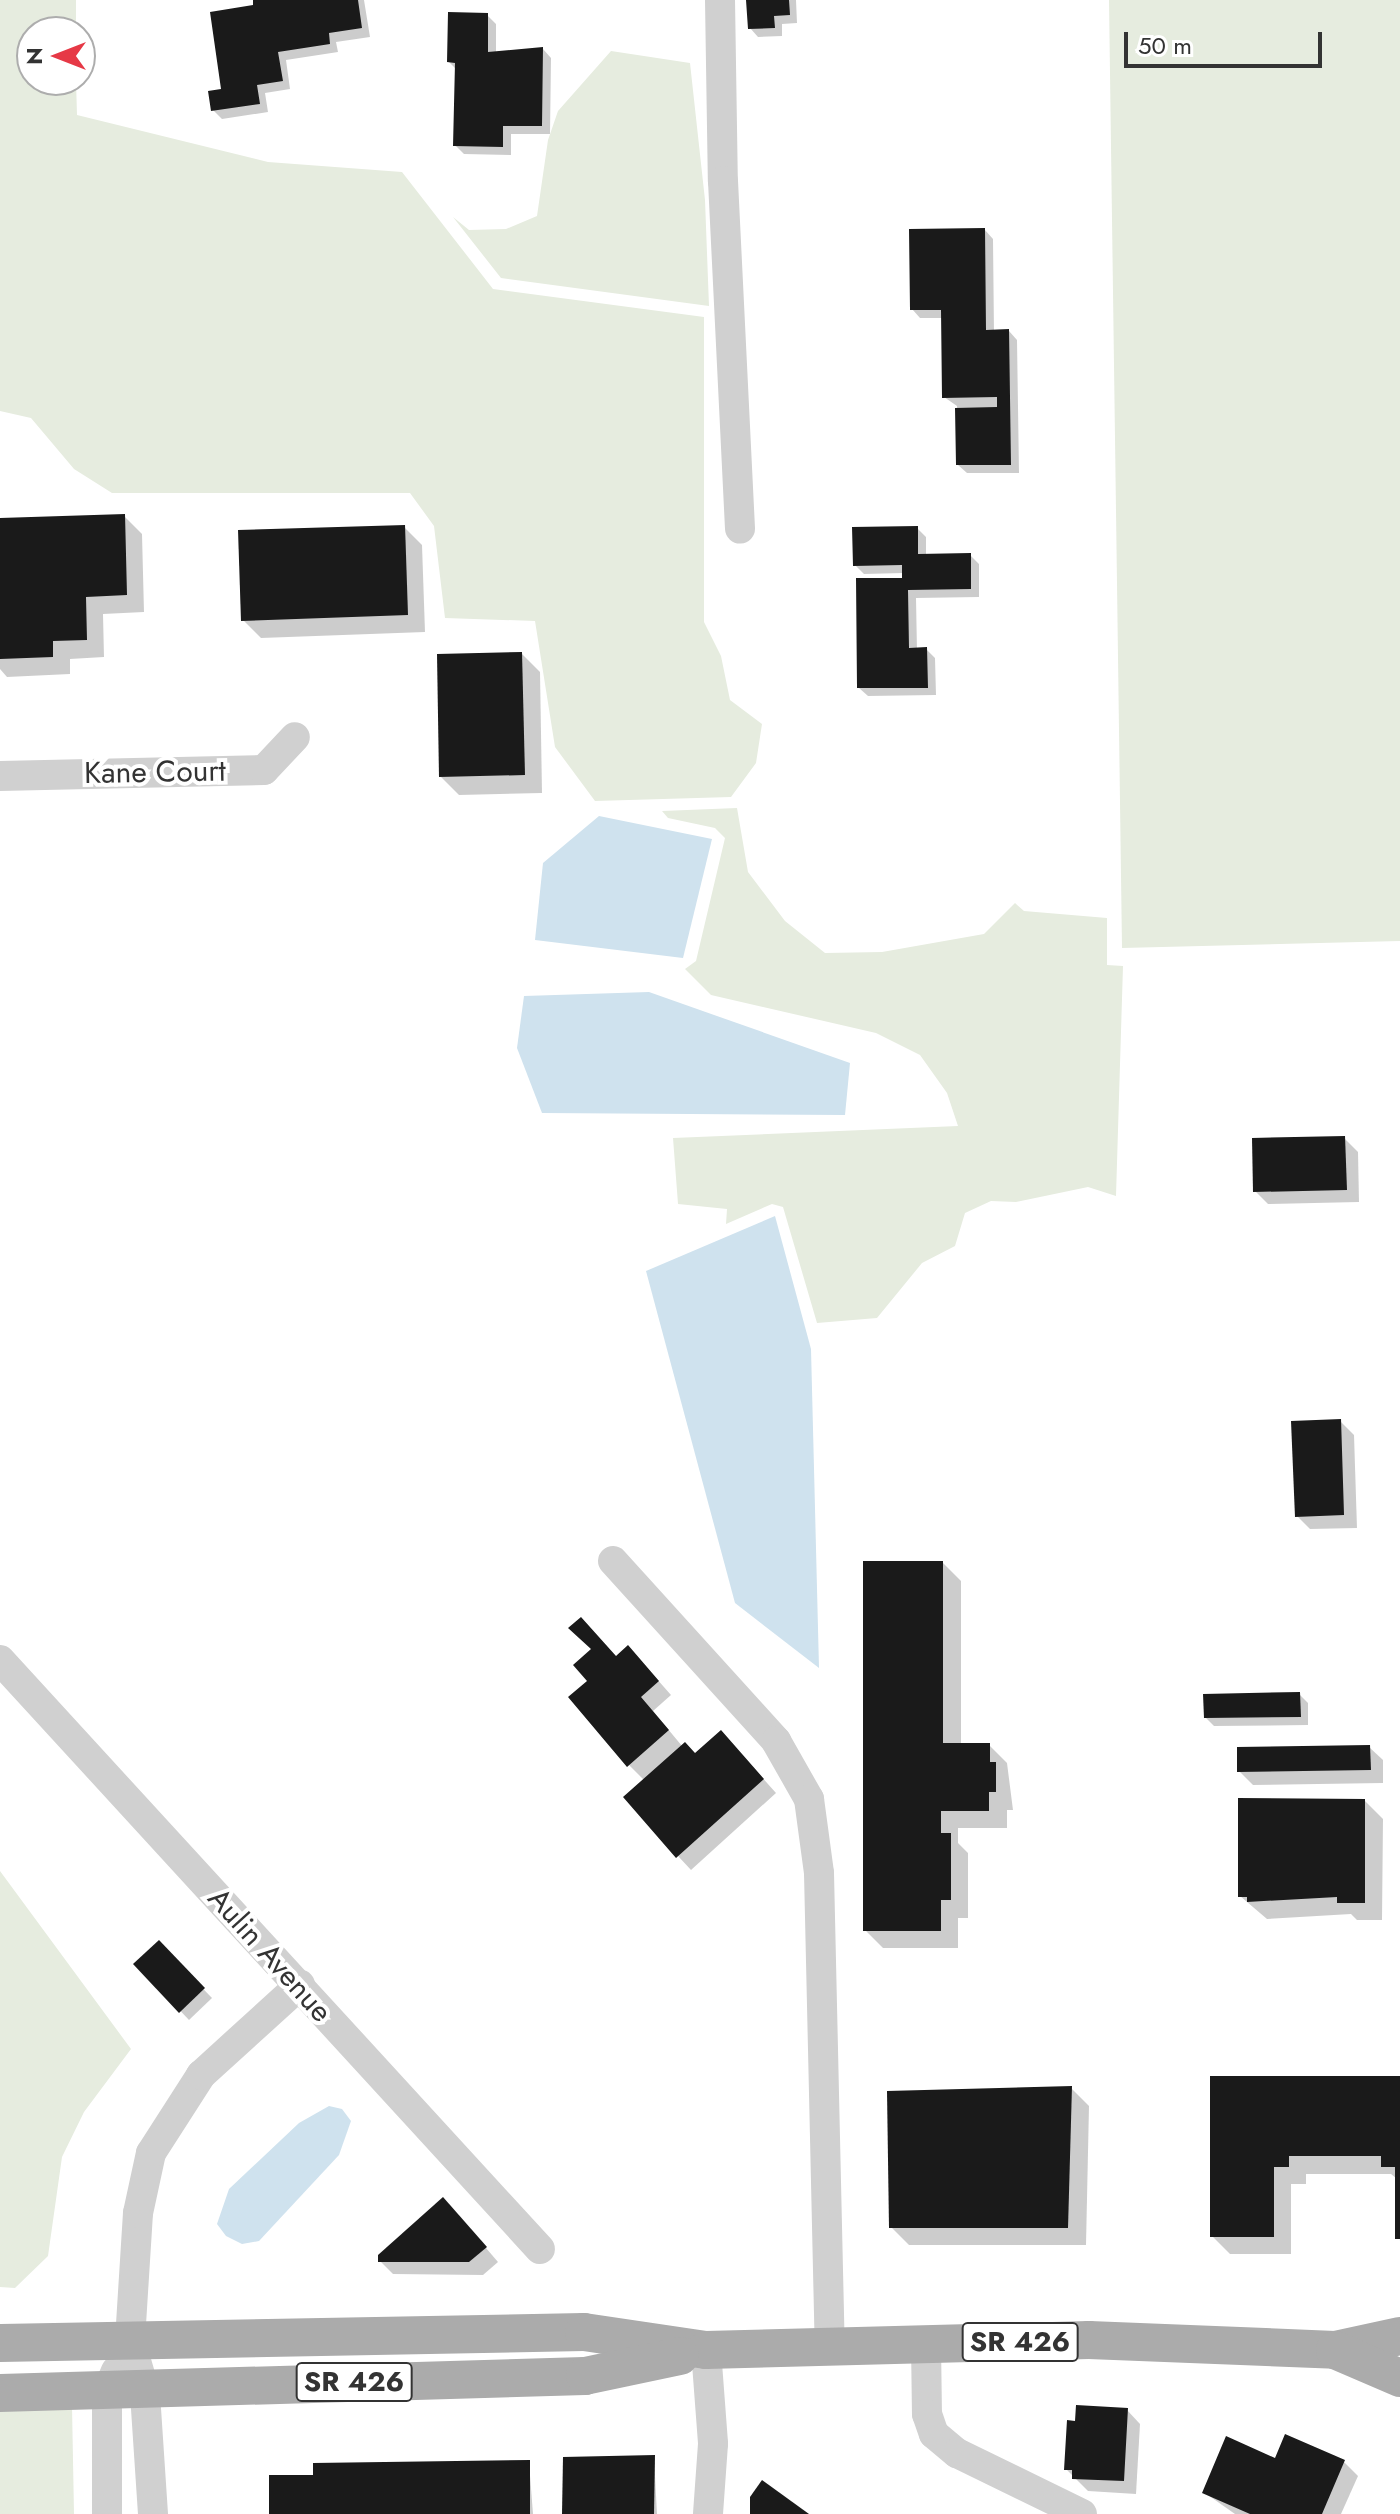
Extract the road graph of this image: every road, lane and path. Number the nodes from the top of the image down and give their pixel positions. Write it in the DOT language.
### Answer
graph roads {
  1 [pos="720,0"];
  2 [pos="740,529"];
  3 [pos="295,737"];
  4 [pos="0,776"];
  5 [pos="613,1561"];
  6 [pos="0,1660"];
  7 [pos="300,1985"];
  8 [pos="540,2249"];
  9 [pos="1400,2336"];
  10 [pos="130,2340"];
  11 [pos="0,2343"];
  12 [pos="926,2344"];
  13 [pos="830,2347"];
  14 [pos="706,2350"];
  15 [pos="1335,2350"];
  16 [pos="1400,2378"];
  17 [pos="107,2392"];
  18 [pos="145,2392"];
  19 [pos="0,2393"];
  20 [pos="107,2514"];
  21 [pos="153,2514"];
  22 [pos="708,2514"];
  23 [pos="1082,2514"];
  1 -- 2 [label="street"];
  3 -- 4 [label="street, Kane Court"];
  5 -- 13 [label="street"];
  6 -- 7 [label="street, Aulin Avenue"];
  7 -- 8 [label="street, Aulin Avenue"];
  7 -- 10 [label="street"];
  9 -- 15 [label="main road, SR 426"];
  10 -- 11 [label="main road, SR 426"];
  10 -- 14 [label="main road, SR 426"];
  10 -- 17 [label="street"];
  10 -- 18 [label="street"];
  12 -- 13 [label="main road, SR 426"];
  12 -- 15 [label="main road, SR 426"];
  12 -- 23 [label="street"];
  13 -- 14 [label="main road, SR 426"];
  14 -- 18 [label="main road, SR 426"];
  14 -- 22 [label="street"];
  15 -- 16 [label="main road, SR 426"];
  17 -- 18 [label="main road, SR 426"];
  17 -- 19 [label="main road, SR 426"];
  17 -- 20 [label="street"];
  18 -- 21 [label="street"];
}
